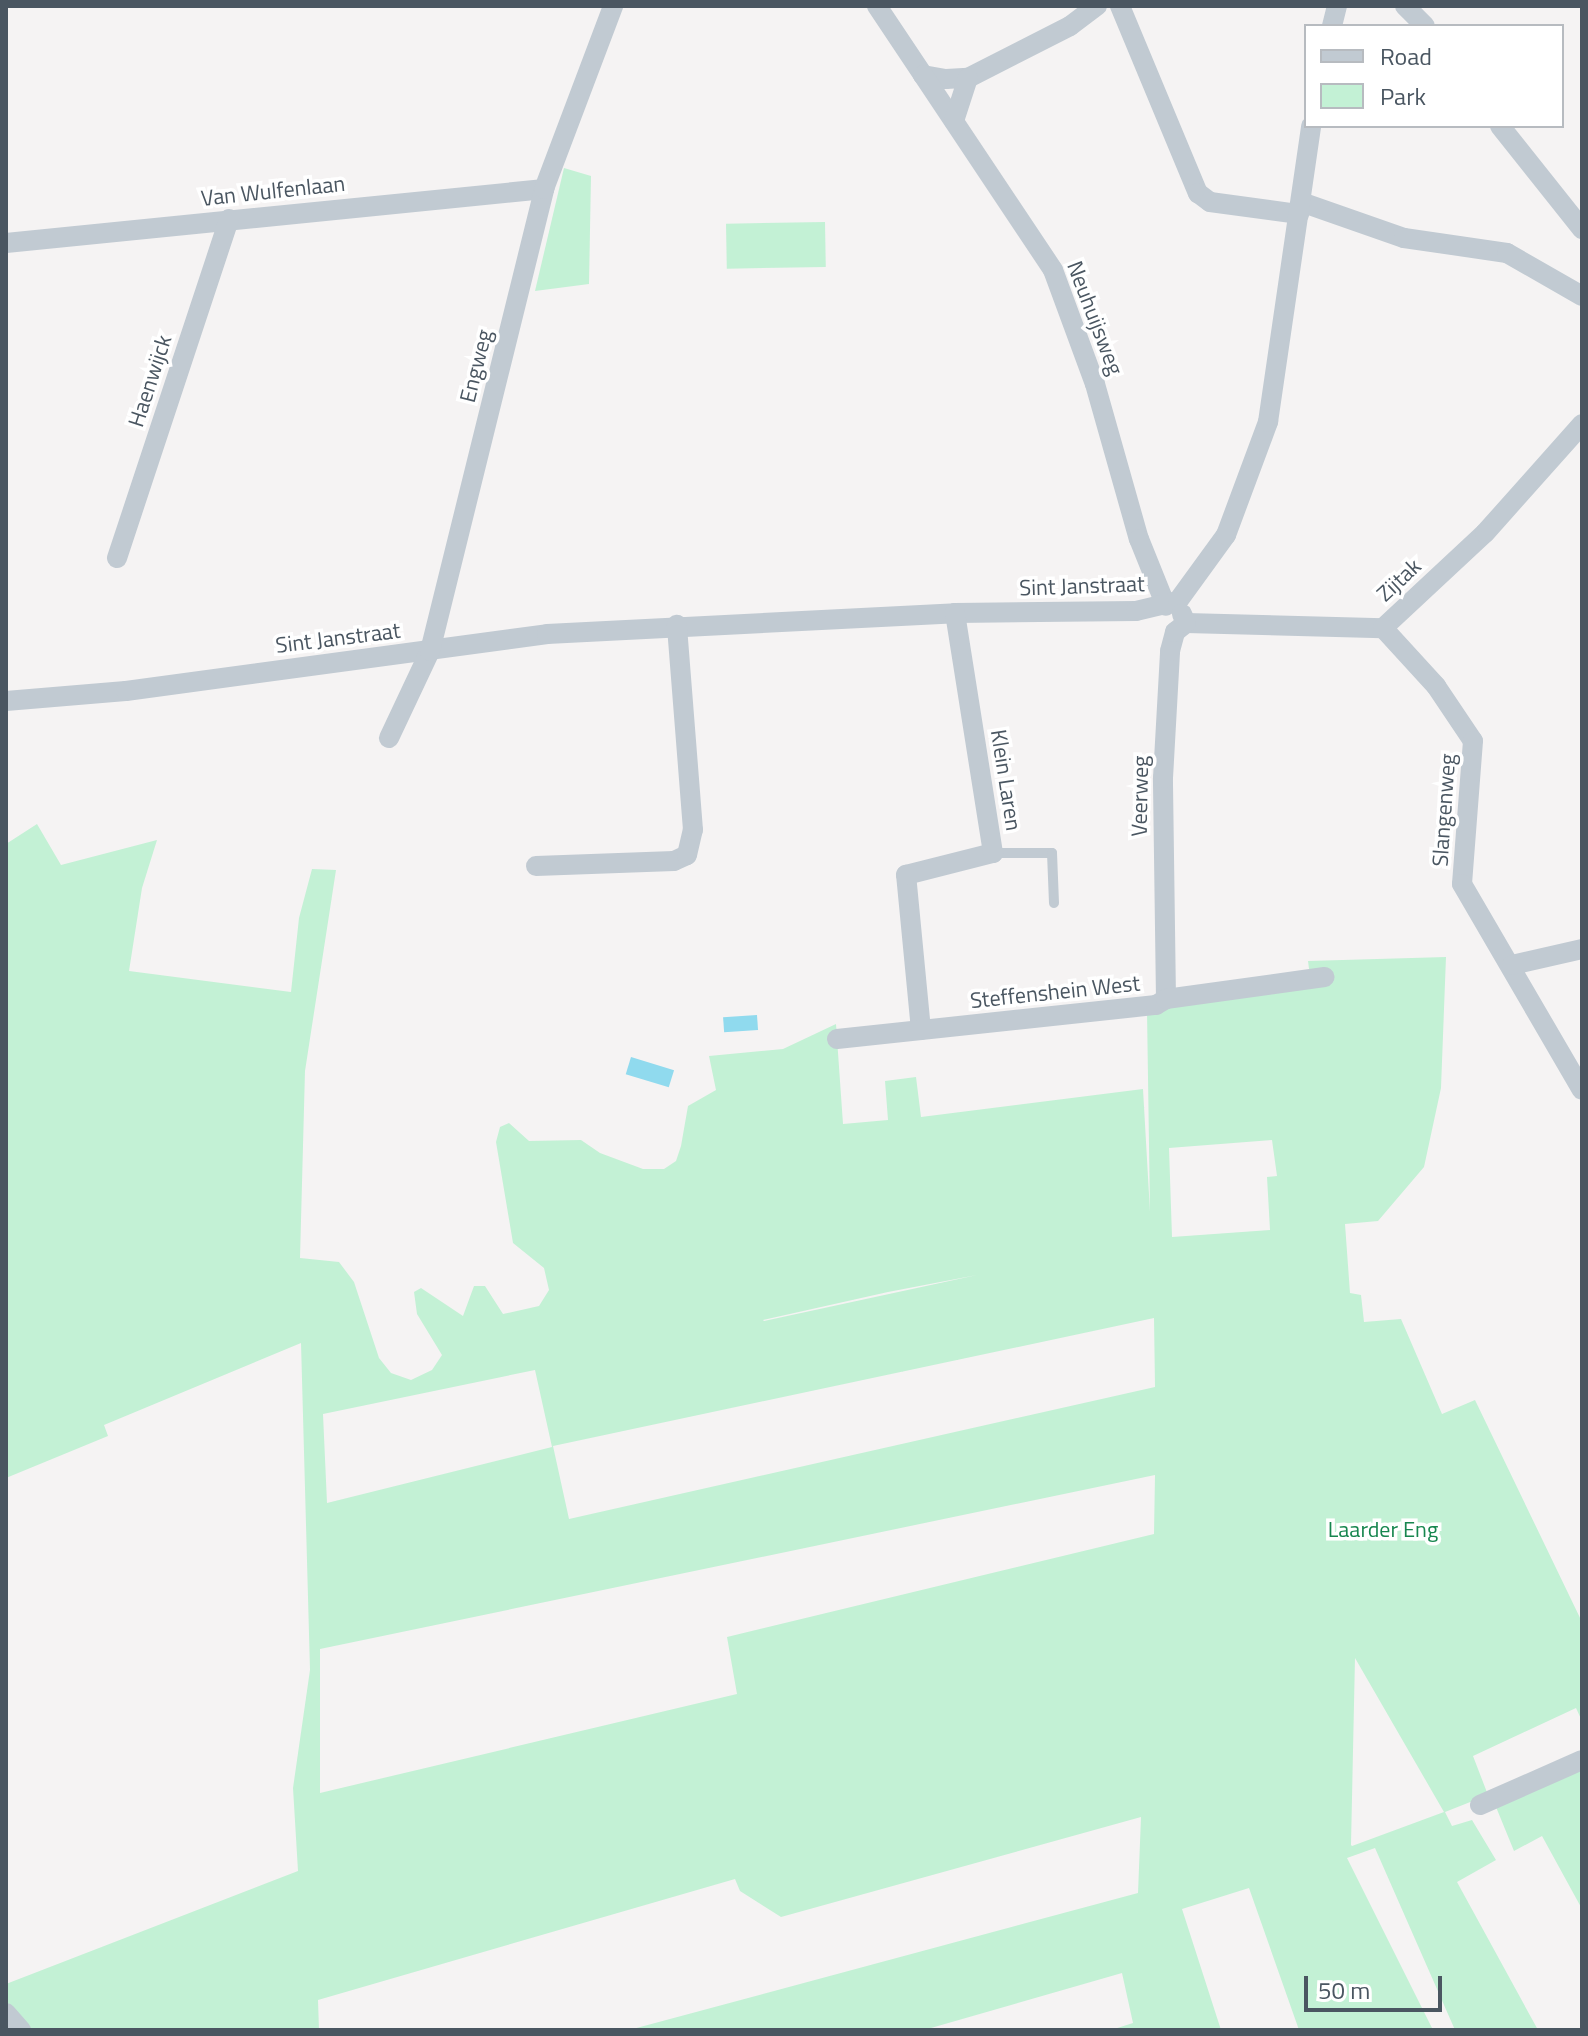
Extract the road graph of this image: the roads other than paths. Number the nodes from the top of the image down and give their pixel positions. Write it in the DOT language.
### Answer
graph roads {
  1 [pos="613,6"];
  2 [pos="877,6"];
  3 [pos="1097,6"];
  4 [pos="1120,6"];
  5 [pos="1405,6"];
  6 [pos="1423,24"];
  7 [pos="923,75"];
  8 [pos="968,78"];
  9 [pos="954,121"];
  10 [pos="1311,128"];
  11 [pos="1502,128"];
  12 [pos="544,189"];
  13 [pos="1300,208"];
  14 [pos="229,219"];
  15 [pos="1582,229"];
  16 [pos="6,243"];
  17 [pos="1582,296"];
  18 [pos="1582,424"];
  19 [pos="117,558"];
  20 [pos="1172,604"];
  21 [pos="955,613"];
  22 [pos="1186,623"];
  23 [pos="677,625"];
  24 [pos="1383,628"];
  25 [pos="430,651"];
  26 [pos="6,701"];
  27 [pos="389,738"];
  28 [pos="993,853"];
  29 [pos="536,866"];
  30 [pos="1054,903"];
  31 [pos="1582,949"];
  32 [pos="1512,965"];
  33 [pos="1324,977"];
  34 [pos="1160,1008"];
  35 [pos="921,1030"];
  36 [pos="837,1039"];
  37 [pos="1582,1090"];
  38 [pos="1582,1760"];
  39 [pos="1480,1805"];
  40 [pos="6,2013"];
  41 [pos="21,2030"];
  1 -- 12 [label="street, Engweg"];
  2 -- 7 [label="street, Neuhuijsweg"];
  3 -- 8 [label="street"];
  4 -- 13 [label="street"];
  5 -- 6 [label="street"];
  7 -- 8 [label="street"];
  7 -- 9 [label="street, Neuhuijsweg"];
  8 -- 9 [label="street"];
  9 -- 20 [label="street, Neuhuijsweg"];
  10 -- 13 [label="street"];
  11 -- 15 [label="street"];
  12 -- 14 [label="street, Van Wulfenlaan"];
  12 -- 25 [label="street, Engweg"];
  13 -- 17 [label="street"];
  13 -- 20 [label="street"];
  14 -- 16 [label="street, Van Wulfenlaan"];
  14 -- 19 [label="street, Haenwijck"];
  18 -- 24 [label="street, Zijtak"];
  20 -- 21 [label="street, Sint Janstraat"];
  20 -- 22 [label="street"];
  21 -- 23 [label="street, Sint Janstraat"];
  21 -- 28 [label="street, Klein Laren"];
  22 -- 24 [label="street, Zijtak"];
  22 -- 34 [label="street, Veerweg"];
  23 -- 25 [label="street, Sint Janstraat"];
  23 -- 29 [label="street"];
  24 -- 32 [label="street, Slangenweg"];
  25 -- 26 [label="street, Sint Janstraat"];
  25 -- 27 [label="street, Engweg"];
  28 -- 30 [label="lane"];
  28 -- 35 [label="street, Klein Laren"];
  31 -- 32 [label="street"];
  32 -- 37 [label="street, Slangenweg"];
  33 -- 34 [label="street, Steffenshein West"];
  34 -- 35 [label="street, Steffenshein West"];
  35 -- 36 [label="street, Steffenshein West"];
  38 -- 39 [label="street"];
  40 -- 41 [label="street"];
}
